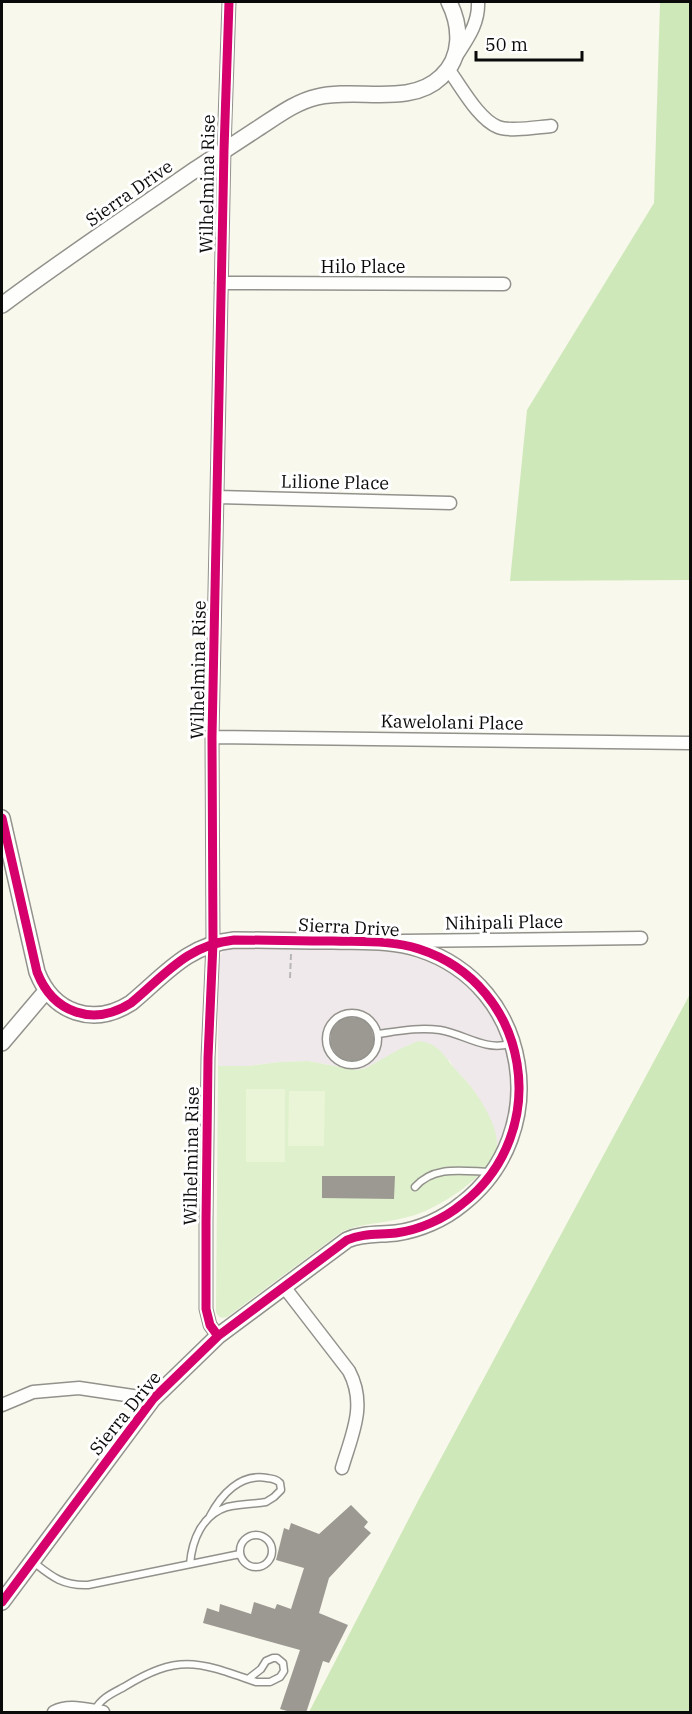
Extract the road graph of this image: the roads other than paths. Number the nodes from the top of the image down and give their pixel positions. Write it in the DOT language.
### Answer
graph roads {
  1 [pos="229,2"];
  2 [pos="449,2"];
  3 [pos="478,2"];
  4 [pos="450,65"];
  5 [pos="551,126"];
  6 [pos="224,150"];
  7 [pos="221,283"];
  8 [pos="504,284"];
  9 [pos="2,305"];
  10 [pos="218,497"];
  11 [pos="450,503"];
  12 [pos="212,737"];
  13 [pos="690,743"];
  14 [pos="2,818"];
  15 [pos="641,938"];
  16 [pos="367,942"];
  17 [pos="213,943"];
  18 [pos="46,991"];
  19 [pos="378,1034"];
  20 [pos="2,1043"];
  21 [pos="512,1043"];
  22 [pos="493,1172"];
  23 [pos="415,1187"];
  24 [pos="285,1288"];
  25 [pos="218,1336"];
  26 [pos="153,1399"];
  27 [pos="2,1405"];
  28 [pos="342,1468"];
  29 [pos="210,1516"];
  30 [pos="240,1554"];
  31 [pos="32,1562"];
  32 [pos="190,1564"];
  33 [pos="2,1602"];
  34 [pos="248,1679"];
  35 [pos="99,1712"];
  36 [pos="54,1713"];
  1 -- 6 [label="street, Wilhelmina Rise"];
  2 -- 4 [label="street"];
  3 -- 4 [label="street"];
  4 -- 5 [label="street"];
  4 -- 6 [label="street, Sierra Drive"];
  6 -- 7 [label="street, Wilhelmina Rise"];
  6 -- 9 [label="street, Sierra Drive"];
  7 -- 8 [label="street, Hilo Place"];
  7 -- 10 [label="street, Wilhelmina Rise"];
  10 -- 11 [label="street, Lilione Place"];
  10 -- 12 [label="street, Wilhelmina Rise"];
  12 -- 13 [label="street, Kawelolani Place"];
  12 -- 17 [label="street, Wilhelmina Rise"];
  14 -- 18 [label="street"];
  15 -- 16 [label="street, Nihipali Place"];
  16 -- 17 [label="street, Sierra Drive"];
  16 -- 21 [label="street, Sierra Drive"];
  17 -- 18 [label="street, Sierra Drive"];
  17 -- 25 [label="street, Wilhelmina Rise"];
  18 -- 20 [label="street"];
  19 -- 19 [label="lane"];
  19 -- 21 [label="lane"];
  21 -- 22 [label="street, Sierra Drive"];
  22 -- 23 [label="lane"];
  22 -- 24 [label="street, Sierra Drive"];
  24 -- 25 [label="street, Sierra Drive"];
  24 -- 28 [label="street"];
  25 -- 26 [label="street, Sierra Drive"];
  26 -- 27 [label="street"];
  26 -- 31 [label="street, Sierra Drive"];
  29 -- 29 [label="lane"];
  29 -- 32 [label="lane"];
  30 -- 30 [label="lane"];
  30 -- 32 [label="lane"];
  31 -- 32 [label="lane"];
  31 -- 33 [label="street, Sierra Drive"];
  34 -- 34 [label="lane"];
  34 -- 35 [label="lane"];
  35 -- 36 [label="street"];
}
